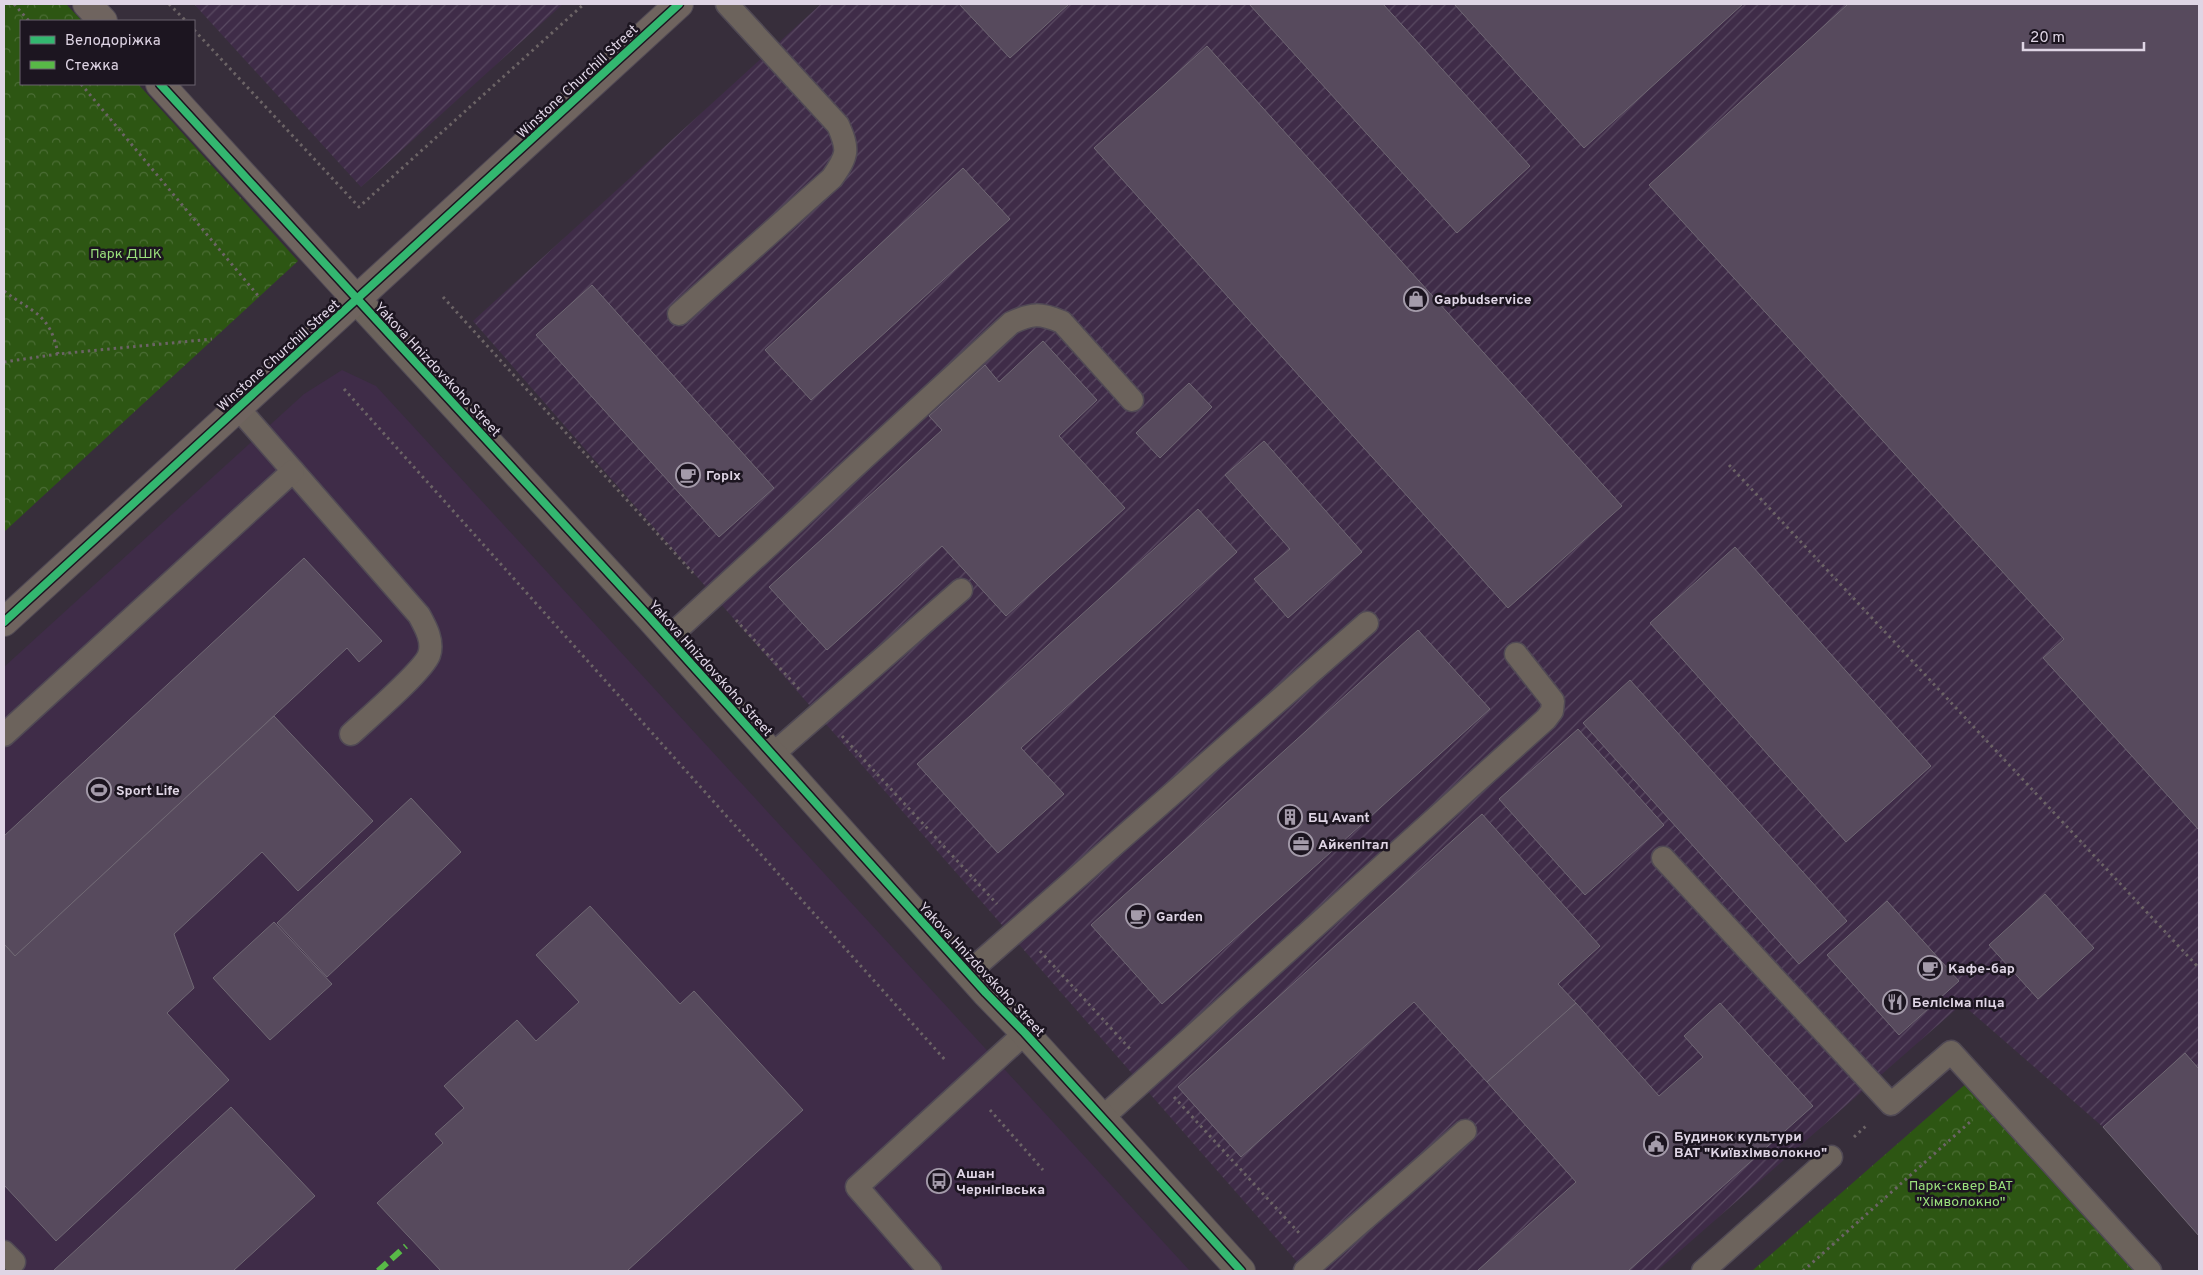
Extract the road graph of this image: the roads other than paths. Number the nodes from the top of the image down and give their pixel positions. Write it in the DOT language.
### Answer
graph roads {
  1 [pos="87,4"];
  2 [pos="679,4"];
  3 [pos="727,4"];
  4 [pos="102,20"];
  5 [pos="161,85"];
  6 [pos="357,300"];
  7 [pos="679,314"];
  8 [pos="1132,400"];
  9 [pos="238,408"];
  10 [pos="293,471"];
  11 [pos="961,590"];
  12 [pos="4,622"];
  13 [pos="1367,623"];
  14 [pos="667,639"];
  15 [pos="1516,654"];
  16 [pos="351,734"];
  17 [pos="4,735"];
  18 [pos="772,755"];
  19 [pos="1663,858"];
  20 [pos="968,973"];
  21 [pos="1026,1034"];
  22 [pos="1102,1118"];
  23 [pos="1465,1132"];
  24 [pos="1831,1158"];
  25 [pos="930,1271"];
  26 [pos="1241,1271"];
  27 [pos="1305,1271"];
  28 [pos="1703,1271"];
  29 [pos="2150,1271"];
  1 -- 4 [label="street"];
  2 -- 6 [label="street, Winstone Churchill Street"];
  3 -- 7 [label="lane"];
  5 -- 6 [label="street, Yakova Hnizdovskoho Street"];
  6 -- 9 [label="street, Winstone Churchill Street"];
  6 -- 14 [label="street, Yakova Hnizdovskoho Street"];
  8 -- 14 [label="lane"];
  9 -- 10 [label="lane"];
  9 -- 12 [label="street, Winstone Churchill Street"];
  10 -- 16 [label="lane"];
  10 -- 17 [label="lane"];
  11 -- 18 [label="lane"];
  13 -- 20 [label="lane"];
  14 -- 18 [label="street, Yakova Hnizdovskoho Street"];
  15 -- 22 [label="lane"];
  18 -- 20 [label="street, Yakova Hnizdovskoho Street"];
  19 -- 29 [label="lane"];
  20 -- 21 [label="street, Yakova Hnizdovskoho Street"];
  21 -- 22 [label="street, Yakova Hnizdovskoho Street"];
  21 -- 25 [label="lane"];
  22 -- 26 [label="street, Yakova Hnizdovskoho Street"];
  23 -- 27 [label="lane"];
  24 -- 28 [label="lane"];
}
